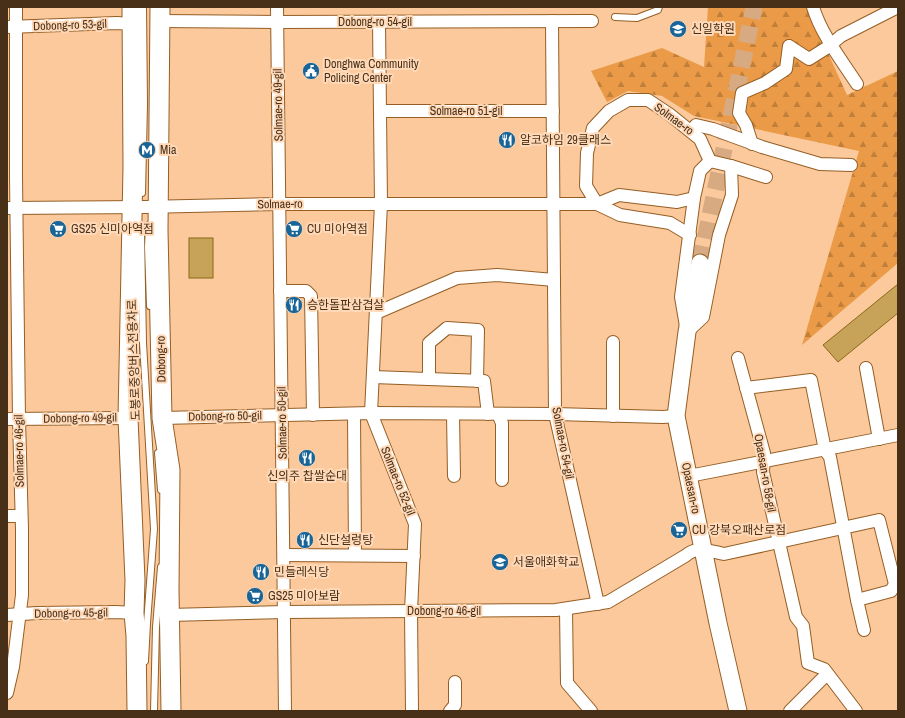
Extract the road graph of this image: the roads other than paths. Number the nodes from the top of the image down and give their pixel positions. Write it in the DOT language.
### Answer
graph roads {
  1 [pos="16,7"];
  2 [pos="143,7"];
  3 [pos="277,7"];
  4 [pos="659,7"];
  5 [pos="813,7"];
  6 [pos="898,7"];
  7 [pos="159,14"];
  8 [pos="132,15"];
  9 [pos="615,16"];
  10 [pos="552,21"];
  11 [pos="592,21"];
  12 [pos="277,22"];
  13 [pos="379,22"];
  14 [pos="12,27"];
  15 [pos="832,44"];
  16 [pos="132,45"];
  17 [pos="857,84"];
  18 [pos="144,89"];
  19 [pos="144,104"];
  20 [pos="553,110"];
  21 [pos="380,111"];
  22 [pos="12,114"];
  23 [pos="691,131"];
  24 [pos="752,144"];
  25 [pos="710,161"];
  26 [pos="851,165"];
  27 [pos="731,166"];
  28 [pos="133,167"];
  29 [pos="766,178"];
  30 [pos="694,198"];
  31 [pos="279,204"];
  32 [pos="381,204"];
  33 [pos="553,204"];
  34 [pos="598,204"];
  35 [pos="12,208"];
  36 [pos="146,210"];
  37 [pos="140,228"];
  38 [pos="690,235"];
  39 [pos="700,263"];
  40 [pos="554,280"];
  41 [pos="280,291"];
  42 [pos="12,312"];
  43 [pos="376,313"];
  44 [pos="151,314"];
  45 [pos="687,332"];
  46 [pos="613,342"];
  47 [pos="738,358"];
  48 [pos="866,368"];
  49 [pos="373,377"];
  50 [pos="429,379"];
  51 [pos="477,381"];
  52 [pos="746,388"];
  53 [pos="155,399"];
  54 [pos="371,413"];
  55 [pos="354,414"];
  56 [pos="453,414"];
  57 [pos="493,414"];
  58 [pos="555,414"];
  59 [pos="313,415"];
  60 [pos="282,416"];
  61 [pos="613,416"];
  62 [pos="676,416"];
  63 [pos="128,418"];
  64 [pos="13,419"];
  65 [pos="159,424"];
  66 [pos="898,435"];
  67 [pos="879,439"];
  68 [pos="158,446"];
  69 [pos="825,450"];
  70 [pos="764,461"];
  71 [pos="454,476"];
  72 [pos="688,476"];
  73 [pos="502,480"];
  74 [pos="161,494"];
  75 [pos="7,516"];
  76 [pos="21,516"];
  77 [pos="844,528"];
  78 [pos="779,542"];
  79 [pos="703,549"];
  80 [pos="284,555"];
  81 [pos="355,555"];
  82 [pos="414,556"];
  83 [pos="161,560"];
  84 [pos="857,600"];
  85 [pos="598,604"];
  86 [pos="566,609"];
  87 [pos="411,611"];
  88 [pos="285,612"];
  89 [pos="134,613"];
  90 [pos="19,614"];
  91 [pos="7,615"];
  92 [pos="169,615"];
  93 [pos="864,630"];
  94 [pos="145,666"];
  95 [pos="827,674"];
  96 [pos="455,682"];
  97 [pos="7,693"];
  98 [pos="137,711"];
  99 [pos="154,711"];
  100 [pos="171,711"];
  101 [pos="285,711"];
  102 [pos="412,711"];
  103 [pos="450,711"];
  104 [pos="591,711"];
  105 [pos="738,711"];
  106 [pos="790,711"];
  107 [pos="856,711"];
  1 -- 14 [label="street, Solmae-ro 46-gil"];
  2 -- 18 [label="lane"];
  3 -- 12 [label="street, Solmae-ro 49-gil"];
  4 -- 9 [label="lane"];
  5 -- 15 [label="street"];
  6 -- 15 [label="street"];
  7 -- 12 [label="street, Dobong-ro 54-gil"];
  7 -- 36 [label="main road, Dobong-ro"];
  8 -- 14 [label="street, Dobong-ro 53-gil"];
  8 -- 16 [label="main road, Dobong-ro"];
  10 -- 11 [label="street, Dobong-ro 54-gil"];
  10 -- 13 [label="street, Dobong-ro 54-gil"];
  10 -- 20 [label="street"];
  12 -- 13 [label="street, Dobong-ro 54-gil"];
  12 -- 31 [label="street, Solmae-ro 49-gil"];
  13 -- 21 [label="street"];
  14 -- 22 [label="street, Solmae-ro 46-gil"];
  15 -- 17 [label="street"];
  15 -- 24 [label="street"];
  16 -- 18 [label="lane"];
  16 -- 28 [label="main road, Dobong-ro"];
  18 -- 19 [label="lane"];
  19 -- 28 [label="lane"];
  19 -- 36 [label="lane"];
  20 -- 21 [label="street, Solmae-ro 51-gil"];
  20 -- 33 [label="street"];
  21 -- 32 [label="street"];
  22 -- 35 [label="street, Solmae-ro 46-gil"];
  23 -- 24 [label="street"];
  23 -- 25 [label="street, Solmae-ro"];
  23 -- 34 [label="street, Solmae-ro"];
  24 -- 26 [label="street"];
  25 -- 27 [label="street"];
  25 -- 30 [label="street"];
  27 -- 29 [label="street"];
  27 -- 45 [label="street"];
  28 -- 36 [label="main road, Dobong-ro"];
  30 -- 34 [label="street, Solmae-ro"];
  30 -- 38 [label="street"];
  31 -- 32 [label="street, Solmae-ro"];
  31 -- 36 [label="street, Solmae-ro"];
  31 -- 41 [label="street, Solmae-ro 50-gil"];
  32 -- 33 [label="street, Solmae-ro"];
  32 -- 43 [label="street, Solmae-ro 52-gil"];
  33 -- 34 [label="street, Solmae-ro"];
  33 -- 40 [label="street, Solmae-ro 54-gil"];
  34 -- 38 [label="street, Solmae-ro"];
  35 -- 36 [label="street, Solmae-ro"];
  35 -- 42 [label="street, Solmae-ro 46-gil"];
  36 -- 44 [label="lane"];
  36 -- 63 [label="main road, Dobong-ro"];
  36 -- 65 [label="main road, Dobong-ro"];
  37 -- 94 [label="lane, 도봉로중앙버스전용차로"];
  38 -- 45 [label="street"];
  39 -- 45 [label="street, Opaesan-ro"];
  40 -- 43 [label="street"];
  40 -- 58 [label="street, Solmae-ro 54-gil"];
  41 -- 59 [label="street"];
  41 -- 60 [label="street, Solmae-ro 50-gil"];
  42 -- 64 [label="street, Solmae-ro 46-gil"];
  43 -- 49 [label="street, Solmae-ro 52-gil"];
  45 -- 62 [label="street, Opaesan-ro"];
  46 -- 61 [label="street"];
  47 -- 52 [label="street, Opaesan-ro 58-gil"];
  48 -- 67 [label="street"];
  49 -- 50 [label="street"];
  49 -- 54 [label="street, Solmae-ro 52-gil"];
  50 -- 51 [label="street"];
  50 -- 51 [label="street"];
  51 -- 57 [label="street"];
  52 -- 69 [label="street"];
  52 -- 70 [label="street, Opaesan-ro 58-gil"];
  53 -- 65 [label="lane"];
  54 -- 55 [label="street, Dobong-ro 50-gil"];
  54 -- 56 [label="street, Dobong-ro 50-gil"];
  54 -- 82 [label="street, Solmae-ro 52-gil"];
  55 -- 59 [label="street, Dobong-ro 50-gil"];
  55 -- 81 [label="street"];
  56 -- 57 [label="street, Dobong-ro 50-gil"];
  56 -- 71 [label="street"];
  57 -- 58 [label="street, Dobong-ro 50-gil"];
  57 -- 73 [label="street"];
  58 -- 61 [label="street, Dobong-ro 50-gil"];
  58 -- 85 [label="street, Solmae-ro 54-gil"];
  59 -- 60 [label="street, Dobong-ro 50-gil"];
  60 -- 65 [label="street, Dobong-ro 50-gil"];
  60 -- 80 [label="street, Solmae-ro 50-gil"];
  61 -- 62 [label="street, Dobong-ro 50-gil"];
  62 -- 72 [label="street, Opaesan-ro"];
  63 -- 64 [label="street, Dobong-ro 49-gil"];
  63 -- 89 [label="main road, Dobong-ro"];
  64 -- 76 [label="street, Solmae-ro 46-gil"];
  65 -- 92 [label="main road, Dobong-ro"];
  66 -- 67 [label="street"];
  67 -- 69 [label="street"];
  68 -- 74 [label="lane"];
  69 -- 70 [label="street"];
  69 -- 77 [label="street"];
  70 -- 72 [label="street"];
  70 -- 78 [label="street, Opaesan-ro 58-gil"];
  72 -- 79 [label="street, Opaesan-ro"];
  75 -- 76 [label="street"];
  76 -- 90 [label="street, Solmae-ro 46-gil"];
  77 -- 78 [label="street"];
  77 -- 84 [label="street"];
  77 -- 84 [label="street"];
  78 -- 79 [label="street"];
  78 -- 95 [label="street, Opaesan-ro 58-gil"];
  79 -- 85 [label="street, Dobong-ro 46-gil"];
  79 -- 105 [label="street, Opaesan-ro"];
  80 -- 81 [label="street"];
  80 -- 88 [label="street, Solmae-ro 50-gil"];
  81 -- 82 [label="street"];
  82 -- 87 [label="street, Solmae-ro 52-gil"];
  83 -- 99 [label="lane"];
  84 -- 93 [label="street"];
  85 -- 86 [label="street, Dobong-ro 46-gil"];
  86 -- 87 [label="street, Dobong-ro 46-gil"];
  86 -- 104 [label="street"];
  87 -- 88 [label="street, Dobong-ro 46-gil"];
  87 -- 102 [label="street, Solmae-ro 52-gil"];
  88 -- 92 [label="street, Dobong-ro 46-gil"];
  88 -- 101 [label="street, Solmae-ro 50-gil"];
  89 -- 90 [label="street, Dobong-ro 45-gil"];
  89 -- 98 [label="main road, Dobong-ro"];
  90 -- 91 [label="street, Dobong-ro 45-gil"];
  90 -- 97 [label="street, Solmae-ro 46-gil"];
  92 -- 100 [label="main road, Dobong-ro"];
  95 -- 106 [label="street"];
  95 -- 107 [label="street"];
  96 -- 103 [label="street"];
}
